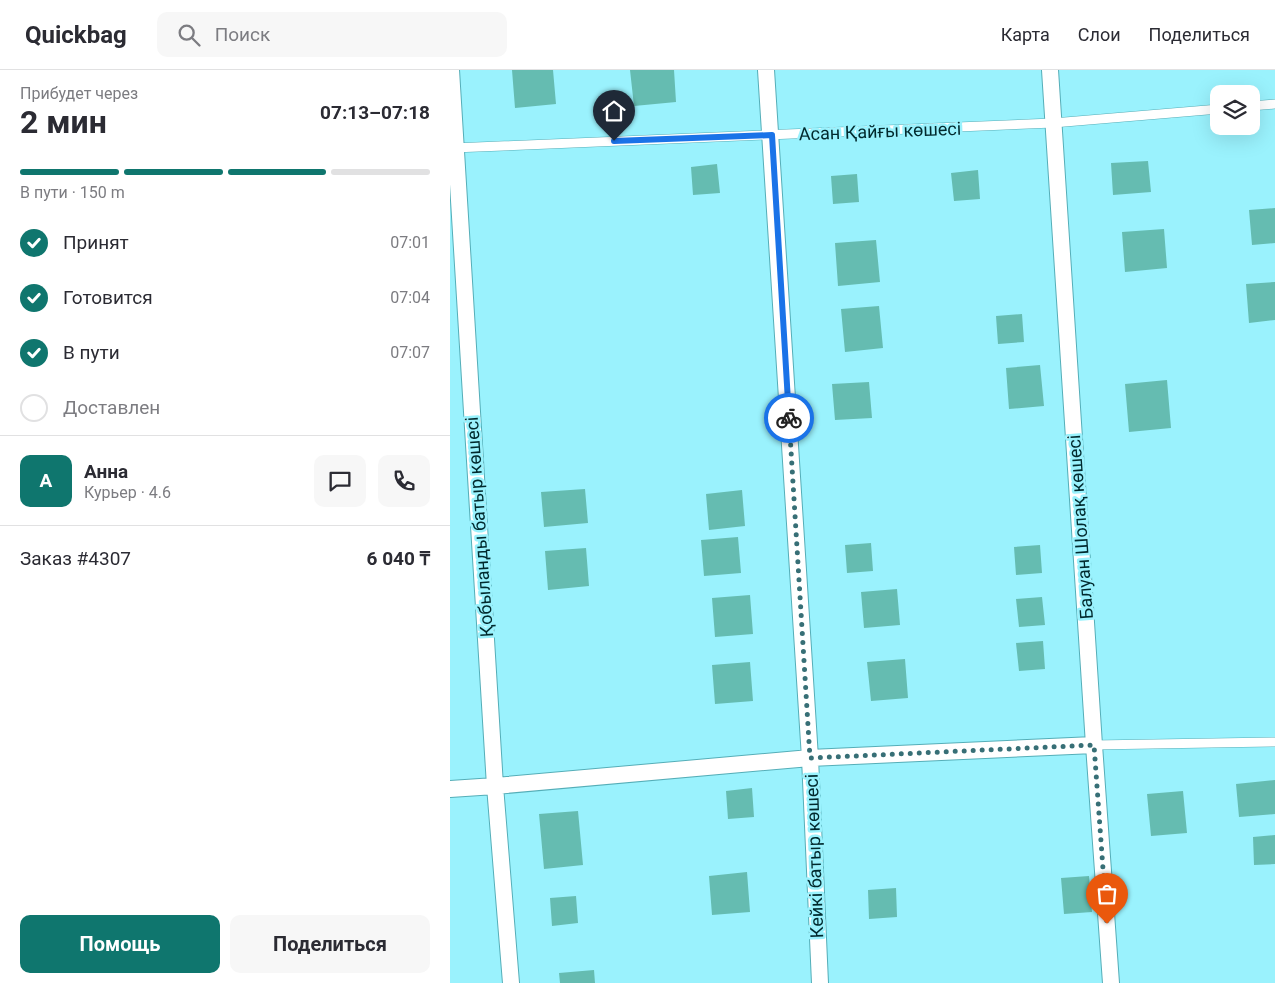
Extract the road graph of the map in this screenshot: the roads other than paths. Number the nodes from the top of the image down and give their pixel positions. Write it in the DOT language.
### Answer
graph roads {
  1 [pos="451,70"];
  2 [pos="766,70"];
  3 [pos="1050,70"];
  4 [pos="1275,104"];
  5 [pos="1260,105"];
  6 [pos="1210,110"];
  7 [pos="1054,124"];
  8 [pos="772,135"];
  9 [pos="453,148"];
  10 [pos="1275,742"];
  11 [pos="1094,745"];
  12 [pos="810,758"];
  13 [pos="495,786"];
  14 [pos="450,789"];
  15 [pos="511,983"];
  16 [pos="820,983"];
  17 [pos="1111,983"];
  1 -- 9 [label="street, Қобыланды батыр көшесі"];
  2 -- 8 [label="street, Кейкі батыр көшесі"];
  3 -- 7 [label="street, Балуан Шолақ көшесі"];
  4 -- 5 [label="lane"];
  6 -- 7 [label="lane, Асан Қайғы көшесі"];
  7 -- 8 [label="lane, Асан Қайғы көшесі"];
  7 -- 11 [label="street, Балуан Шолақ көшесі"];
  8 -- 9 [label="lane, Асан Қайғы көшесі"];
  8 -- 12 [label="street, Кейкі батыр көшесі"];
  9 -- 13 [label="street, Қобыланды батыр көшесі"];
  10 -- 11 [label="lane"];
  11 -- 12 [label="street"];
  11 -- 17 [label="street, Балуан Шолақ көшесі"];
  12 -- 13 [label="street"];
  12 -- 16 [label="street, Кейкі батыр көшесі"];
  13 -- 14 [label="street"];
  13 -- 15 [label="street, Қобыланды батыр көшесі"];
}
